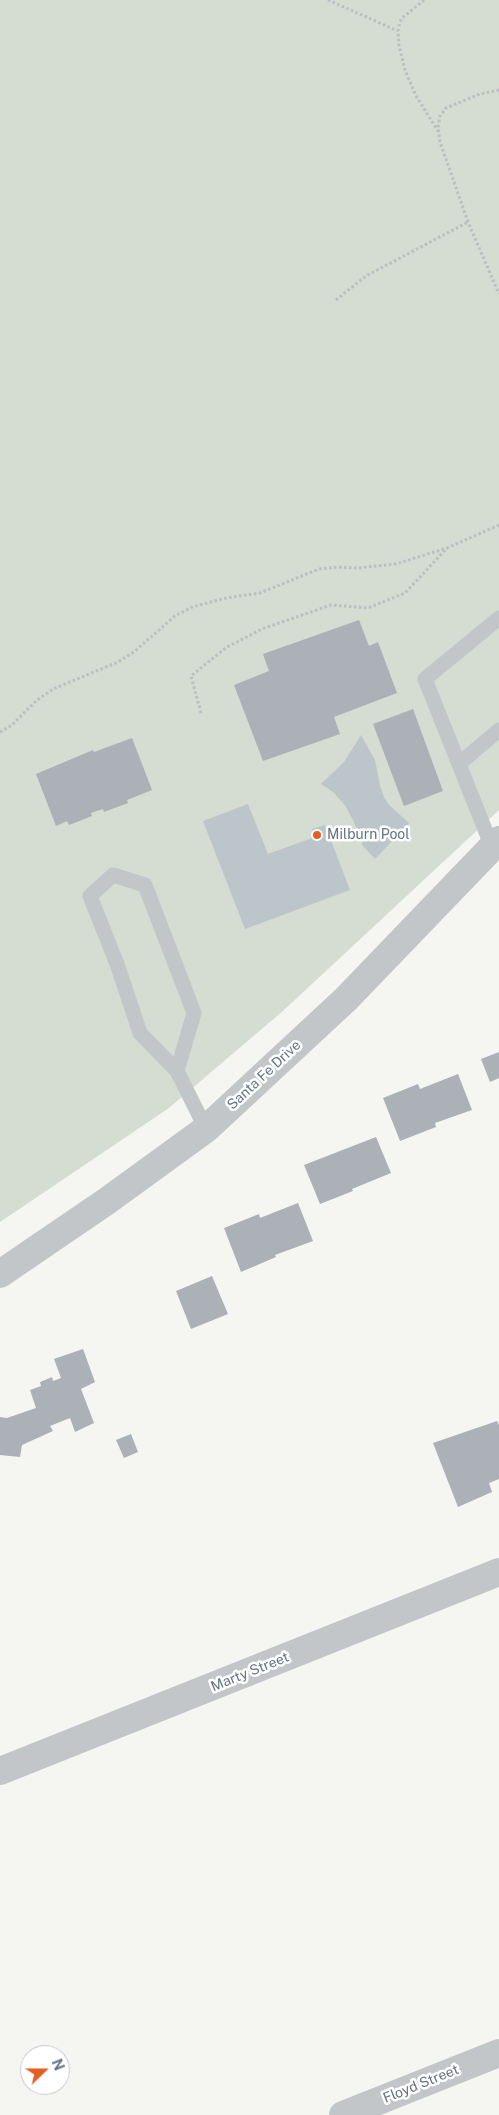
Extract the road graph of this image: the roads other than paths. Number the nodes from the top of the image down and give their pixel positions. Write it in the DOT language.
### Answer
graph roads {
  1 [pos="499,618"];
  2 [pos="499,730"];
  3 [pos="460,763"];
  4 [pos="495,844"];
  5 [pos="177,1071"];
  6 [pos="206,1129"];
  7 [pos="0,1274"];
  8 [pos="499,1572"];
  9 [pos="0,1771"];
  10 [pos="499,2053"];
  11 [pos="343,2115"];
  1 -- 3 [label="lane"];
  2 -- 3 [label="lane"];
  3 -- 4 [label="lane"];
  4 -- 6 [label="street, Santa Fe Drive"];
  5 -- 5 [label="lane"];
  5 -- 6 [label="lane"];
  6 -- 7 [label="street, Santa Fe Drive"];
  8 -- 9 [label="street, Marty Street"];
  10 -- 11 [label="street, Floyd Street"];
}
